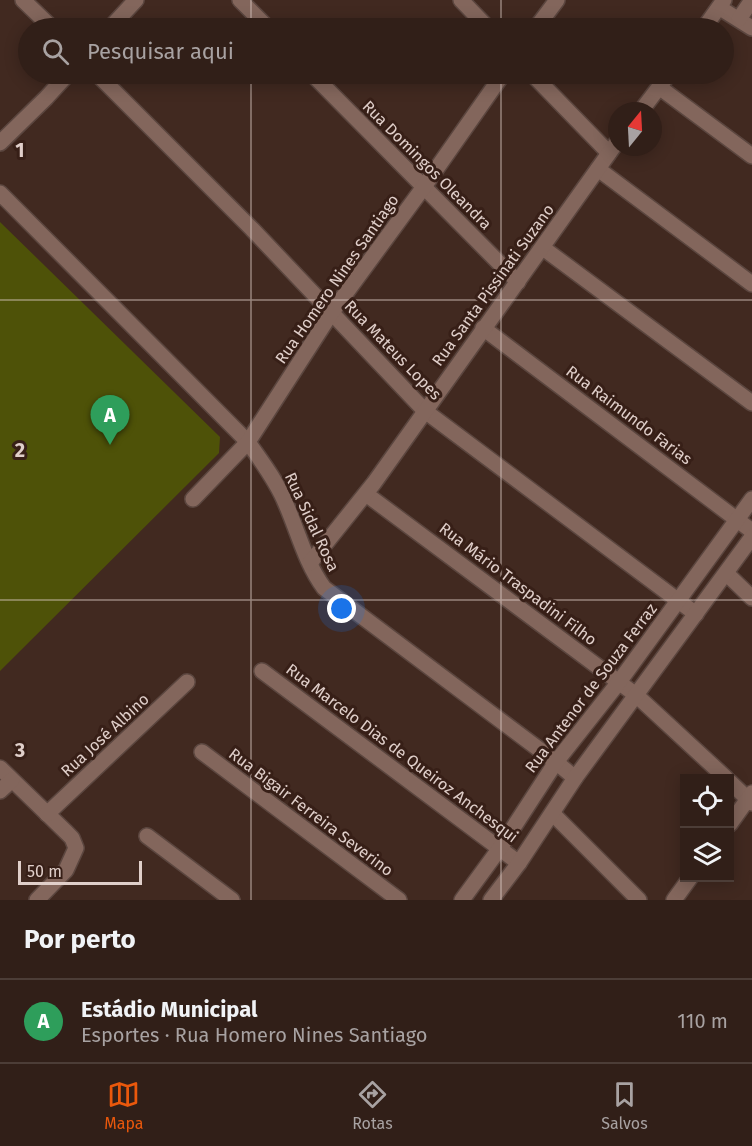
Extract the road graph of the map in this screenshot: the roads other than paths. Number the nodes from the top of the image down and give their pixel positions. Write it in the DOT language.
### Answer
graph roads {
  1 [pos="23,0"];
  2 [pos="136,0"];
  3 [pos="240,0"];
  4 [pos="461,0"];
  5 [pos="557,0"];
  6 [pos="752,0"];
  7 [pos="722,4"];
  8 [pos="41,18"];
  9 [pos="119,18"];
  10 [pos="258,18"];
  11 [pos="478,18"];
  12 [pos="544,18"];
  13 [pos="712,18"];
  14 [pos="739,19"];
  15 [pos="752,28"];
  16 [pos="59,84"];
  17 [pos="107,84"];
  18 [pos="322,84"];
  19 [pos="496,84"];
  20 [pos="543,84"];
  21 [pos="661,84"];
  22 [pos="659,87"];
  23 [pos="647,102"];
  24 [pos="0,142"];
  25 [pos="608,142"];
  26 [pos="608,154"];
  27 [pos="752,156"];
  28 [pos="598,169"];
  29 [pos="423,188"];
  30 [pos="0,193"];
  31 [pos="543,248"];
  32 [pos="518,282"];
  33 [pos="752,284"];
  34 [pos="332,312"];
  35 [pos="483,328"];
  36 [pos="752,404"];
  37 [pos="425,411"];
  38 [pos="248,442"];
  39 [pos="366,494"];
  40 [pos="193,499"];
  41 [pos="752,500"];
  42 [pos="737,520"];
  43 [pos="752,531"];
  44 [pos="752,537"];
  45 [pos="310,563"];
  46 [pos="727,574"];
  47 [pos="752,598"];
  48 [pos="678,600"];
  49 [pos="696,615"];
  50 [pos="262,671"];
  51 [pos="187,682"];
  52 [pos="619,682"];
  53 [pos="636,695"];
  54 [pos="202,752"];
  55 [pos="556,762"];
  56 [pos="0,768"];
  57 [pos="722,774"];
  58 [pos="575,778"];
  59 [pos="12,780"];
  60 [pos="734,785"];
  61 [pos="0,791"];
  62 [pos="751,798"];
  63 [pos="47,814"];
  64 [pos="553,814"];
  65 [pos="734,818"];
  66 [pos="147,836"];
  67 [pos="500,848"];
  68 [pos="519,863"];
  69 [pos="687,882"];
  70 [pos="37,900"];
  71 [pos="232,900"];
  72 [pos="399,900"];
  73 [pos="462,900"];
  74 [pos="491,900"];
  75 [pos="639,900"];
  76 [pos="674,900"];
  1 -- 8 [label="street"];
  2 -- 9 [label="street"];
  3 -- 10 [label="street"];
  4 -- 11 [label="street"];
  5 -- 12 [label="street"];
  6 -- 14 [label="street"];
  7 -- 13 [label="street"];
  7 -- 14 [label="street"];
  14 -- 15 [label="street"];
  16 -- 24 [label="street"];
  17 -- 34 [label="street, Rua Mateus Lopes"];
  18 -- 29 [label="street, Rua Domingos Oleandra"];
  19 -- 29 [label="street, Rua Homero Nines Santiago"];
  20 -- 25 [label="street"];
  21 -- 22 [label="street"];
  22 -- 23 [label="street"];
  22 -- 27 [label="street"];
  26 -- 28 [label="street, Rua Santa Pissinati Suzano"];
  28 -- 31 [label="street, Rua Santa Pissinati Suzano"];
  28 -- 33 [label="street"];
  29 -- 32 [label="street, Rua Domingos Oleandra"];
  29 -- 34 [label="street, Rua Homero Nines Santiago"];
  30 -- 38 [label="street, Rua Sidal Rosa"];
  31 -- 32 [label="street, Rua Santa Pissinati Suzano"];
  31 -- 36 [label="street"];
  32 -- 35 [label="street, Rua Santa Pissinati Suzano"];
  34 -- 37 [label="street, Rua Mateus Lopes"];
  34 -- 38 [label="street, Rua Homero Nines Santiago"];
  35 -- 37 [label="street, Rua Santa Pissinati Suzano"];
  35 -- 42 [label="street, Rua Raimundo Farias"];
  37 -- 39 [label="street, Rua Santa Pissinati Suzano"];
  37 -- 48 [label="street, Rua Mateus Lopes"];
  38 -- 40 [label="street, Rua Homero Nines Santiago"];
  38 -- 45 [label="street, Rua Sidal Rosa"];
  39 -- 45 [label="street, Rua Santa Pissinati Suzano"];
  39 -- 52 [label="street, Rua Mário Traspadini Filho"];
  41 -- 42 [label="street, Rua Antenor de Souza Ferraz"];
  42 -- 43 [label="street, Rua Raimundo Farias"];
  42 -- 48 [label="street, Rua Antenor de Souza Ferraz"];
  44 -- 46 [label="street"];
  45 -- 55 [label="street, Rua Sidal Rosa"];
  46 -- 47 [label="street"];
  46 -- 49 [label="street"];
  48 -- 49 [label="street, Rua Mateus Lopes"];
  48 -- 52 [label="street, Rua Antenor de Souza Ferraz"];
  49 -- 53 [label="street"];
  50 -- 67 [label="street, Rua Marcelo Dias de Queiroz Anchesqui"];
  51 -- 63 [label="street, Rua José Albino"];
  52 -- 53 [label="street, Rua Mário Traspadini Filho"];
  52 -- 55 [label="street, Rua Antenor de Souza Ferraz"];
  53 -- 57 [label="street, Rua Mário Traspadini Filho"];
  53 -- 58 [label="street"];
  54 -- 72 [label="street, Rua Bigair Ferreira Severino"];
  55 -- 58 [label="street, Rua Sidal Rosa"];
  55 -- 67 [label="street, Rua Antenor de Souza Ferraz"];
  56 -- 59 [label="street"];
  58 -- 64 [label="street"];
  59 -- 61 [label="street"];
  59 -- 63 [label="street"];
  60 -- 62 [label="street, Rua Mário Traspadini Filho"];
  62 -- 65 [label="street"];
  63 -- 70 [label="street"];
  64 -- 68 [label="street"];
  64 -- 75 [label="street"];
  66 -- 71 [label="street"];
  67 -- 68 [label="street, Rua Marcelo Dias de Queiroz Anchesqui"];
  67 -- 73 [label="street, Rua Antenor de Souza Ferraz"];
  68 -- 74 [label="street"];
  69 -- 76 [label="street"];
}
